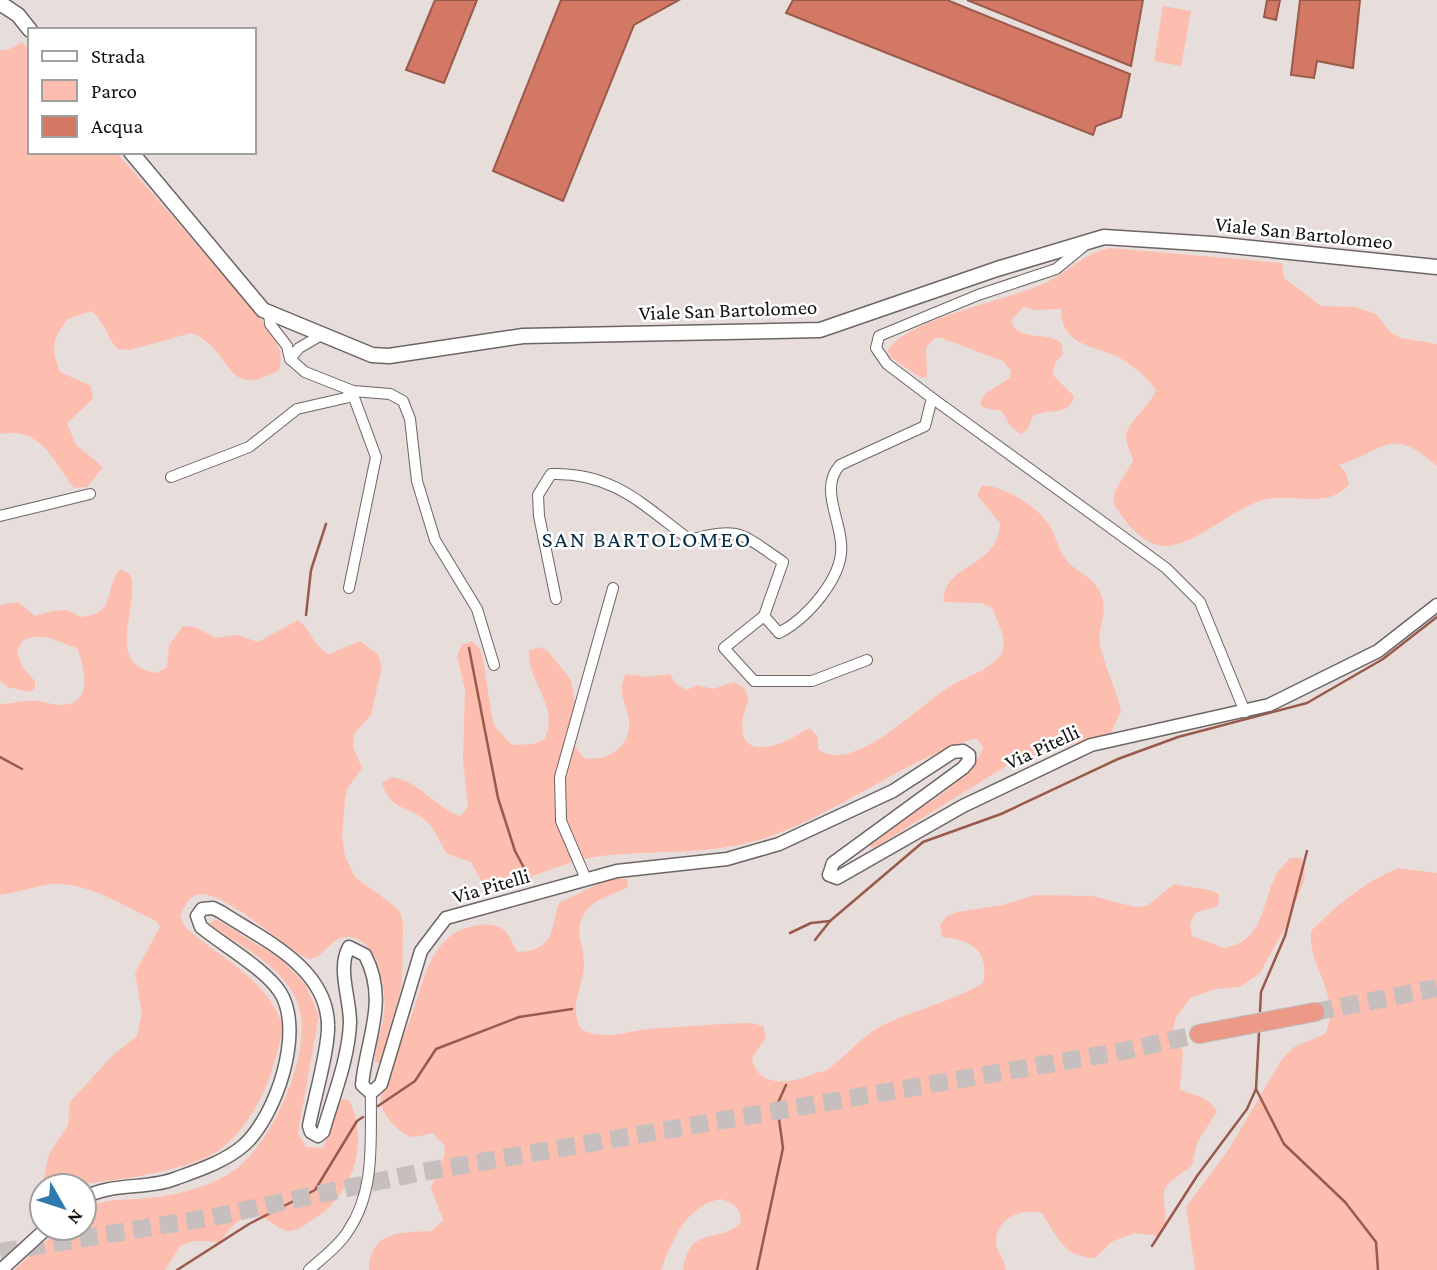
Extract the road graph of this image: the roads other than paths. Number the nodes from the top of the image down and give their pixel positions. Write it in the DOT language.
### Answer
graph roads {
  1 [pos="0,3"];
  2 [pos="28,28"];
  3 [pos="133,154"];
  4 [pos="1093,239"];
  5 [pos="1437,267"];
  6 [pos="269,313"];
  7 [pos="323,334"];
  8 [pos="290,359"];
  9 [pos="353,393"];
  10 [pos="932,398"];
  11 [pos="171,477"];
  12 [pos="90,495"];
  13 [pos="0,516"];
  14 [pos="349,588"];
  15 [pos="613,588"];
  16 [pos="556,599"];
  17 [pos="1437,605"];
  18 [pos="764,616"];
  19 [pos="867,660"];
  20 [pos="495,665"];
  21 [pos="1245,712"];
  22 [pos="586,879"];
  23 [pos="1315,1012"];
  24 [pos="1199,1034"];
  25 [pos="371,1093"];
  26 [pos="98,1192"];
  27 [pos="32,1242"];
  28 [pos="1,1270"];
  29 [pos="309,1270"];
  1 -- 2 [label="main road"];
  3 -- 6 [label="main road, Viale San Bartolomeo"];
  4 -- 5 [label="main road, Viale San Bartolomeo"];
  4 -- 7 [label="main road, Viale San Bartolomeo"];
  4 -- 10 [label="street"];
  6 -- 7 [label="main road, Viale San Bartolomeo"];
  6 -- 8 [label="street"];
  7 -- 8 [label="street"];
  8 -- 9 [label="street"];
  9 -- 11 [label="street"];
  9 -- 14 [label="street"];
  9 -- 20 [label="street"];
  10 -- 18 [label="street"];
  10 -- 21 [label="street"];
  12 -- 13 [label="street"];
  15 -- 22 [label="street"];
  16 -- 18 [label="street"];
  17 -- 21 [label="street, Via Pitelli"];
  18 -- 19 [label="street"];
  21 -- 22 [label="street, Via Pitelli"];
  22 -- 25 [label="street, Via Pitelli"];
  23 -- 24 [label="highway"];
  25 -- 26 [label="street"];
  25 -- 29 [label="street"];
  27 -- 28 [label="street"];
}
